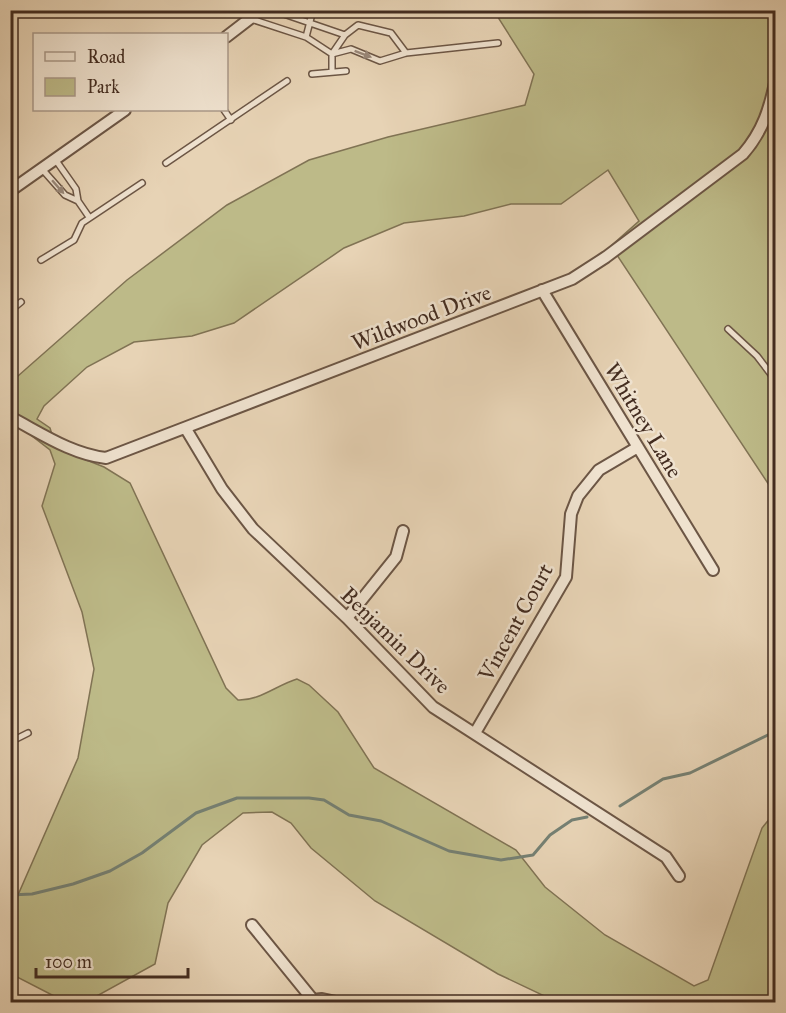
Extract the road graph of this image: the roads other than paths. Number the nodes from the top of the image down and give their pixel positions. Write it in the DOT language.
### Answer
graph roads {
  1 [pos="261,10"];
  2 [pos="273,10"];
  3 [pos="313,10"];
  4 [pos="251,19"];
  5 [pos="310,24"];
  6 [pos="345,35"];
  7 [pos="228,36"];
  8 [pos="306,37"];
  9 [pos="498,43"];
  10 [pos="406,53"];
  11 [pos="332,54"];
  12 [pos="346,71"];
  13 [pos="332,72"];
  14 [pos="312,74"];
  15 [pos="776,78"];
  16 [pos="287,81"];
  17 [pos="124,111"];
  18 [pos="225,111"];
  19 [pos="231,120"];
  20 [pos="55,159"];
  21 [pos="166,163"];
  22 [pos="42,169"];
  23 [pos="142,183"];
  24 [pos="10,191"];
  25 [pos="78,201"];
  26 [pos="89,217"];
  27 [pos="41,260"];
  28 [pos="542,290"];
  29 [pos="21,302"];
  30 [pos="10,311"];
  31 [pos="728,329"];
  32 [pos="776,381"];
  33 [pos="10,417"];
  34 [pos="186,429"];
  35 [pos="638,447"];
  36 [pos="403,531"];
  37 [pos="713,570"];
  38 [pos="347,618"];
  39 [pos="28,733"];
  40 [pos="475,733"];
  41 [pos="10,742"];
  42 [pos="678,876"];
  43 [pos="252,925"];
  44 [pos="313,1000"];
  45 [pos="295,1002"];
  46 [pos="336,1002"];
  1 -- 4 [label="street"];
  2 -- 5 [label="lane"];
  3 -- 5 [label="lane"];
  4 -- 7 [label="street"];
  4 -- 8 [label="lane"];
  5 -- 6 [label="lane"];
  5 -- 8 [label="lane"];
  6 -- 10 [label="lane"];
  6 -- 11 [label="lane"];
  8 -- 11 [label="lane"];
  9 -- 10 [label="lane"];
  11 -- 10 [label="lane, one-way"];
  11 -- 13 [label="lane"];
  12 -- 13 [label="lane"];
  13 -- 14 [label="lane"];
  15 -- 28 [label="street, Wildwood Drive"];
  16 -- 19 [label="lane"];
  17 -- 20 [label="street"];
  18 -- 19 [label="lane"];
  19 -- 21 [label="lane"];
  20 -- 22 [label="street"];
  20 -- 25 [label="lane"];
  22 -- 24 [label="street"];
  22 -- 25 [label="lane, one-way"];
  23 -- 26 [label="lane"];
  25 -- 26 [label="lane"];
  26 -- 27 [label="lane"];
  28 -- 34 [label="street, Wildwood Drive"];
  28 -- 35 [label="street, Whitney Lane"];
  29 -- 30 [label="lane"];
  31 -- 32 [label="lane"];
  33 -- 34 [label="street, Wildwood Drive"];
  34 -- 38 [label="street, Benjamin Drive"];
  35 -- 37 [label="street, Whitney Lane"];
  35 -- 40 [label="street, Vincent Court"];
  36 -- 38 [label="street"];
  38 -- 40 [label="street, Benjamin Drive"];
  39 -- 41 [label="lane"];
  40 -- 42 [label="street, Benjamin Drive"];
  43 -- 44 [label="street"];
  44 -- 45 [label="street"];
  44 -- 46 [label="street"];
}
